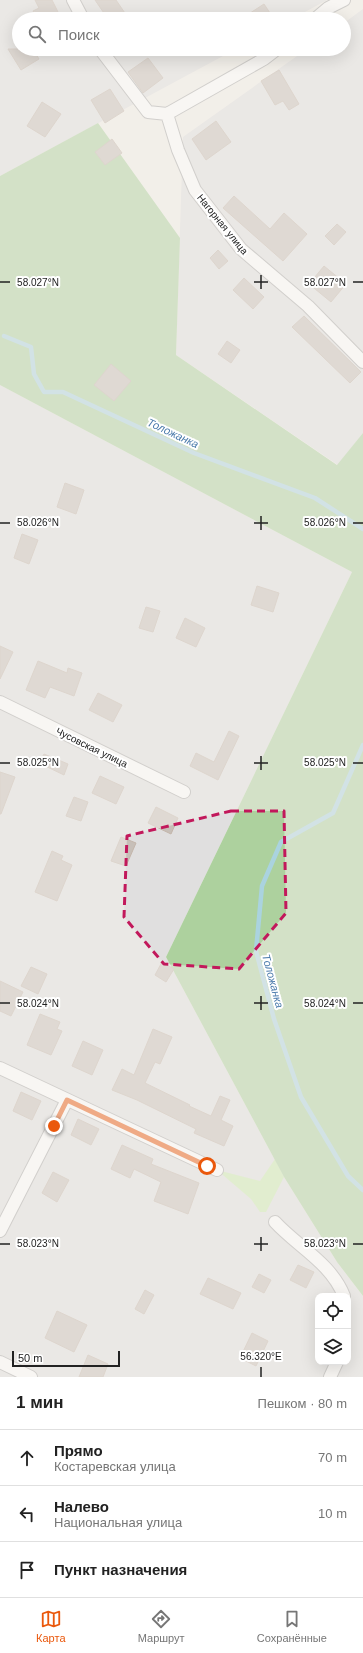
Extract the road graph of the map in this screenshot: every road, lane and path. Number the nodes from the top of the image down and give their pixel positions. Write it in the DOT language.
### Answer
graph roads {
  1 [pos="73,0"];
  2 [pos="344,0"];
  3 [pos="79,12"];
  4 [pos="323,12"];
  5 [pos="105,56"];
  6 [pos="268,56"];
  7 [pos="167,114"];
  8 [pos="363,362"];
  9 [pos="0,702"];
  10 [pos="184,792"];
  11 [pos="0,1068"];
  12 [pos="67,1100"];
  13 [pos="217,1170"];
  14 [pos="275,1222"];
  15 [pos="0,1231"];
  16 [pos="342,1293"];
  17 [pos="0,1362"];
  18 [pos="336,1365"];
  19 [pos="31,1377"];
  20 [pos="330,1377"];
  1 -- 3 [label="street"];
  2 -- 4 [label="street"];
  5 -- 7 [label="street"];
  6 -- 7 [label="street"];
  7 -- 8 [label="street, Нагорная улица"];
  9 -- 10 [label="street, Чусовская улица"];
  11 -- 12 [label="street"];
  12 -- 13 [label="street"];
  12 -- 15 [label="street"];
  14 -- 16 [label="street"];
  17 -- 19 [label="street"];
  18 -- 20 [label="street"];
}
